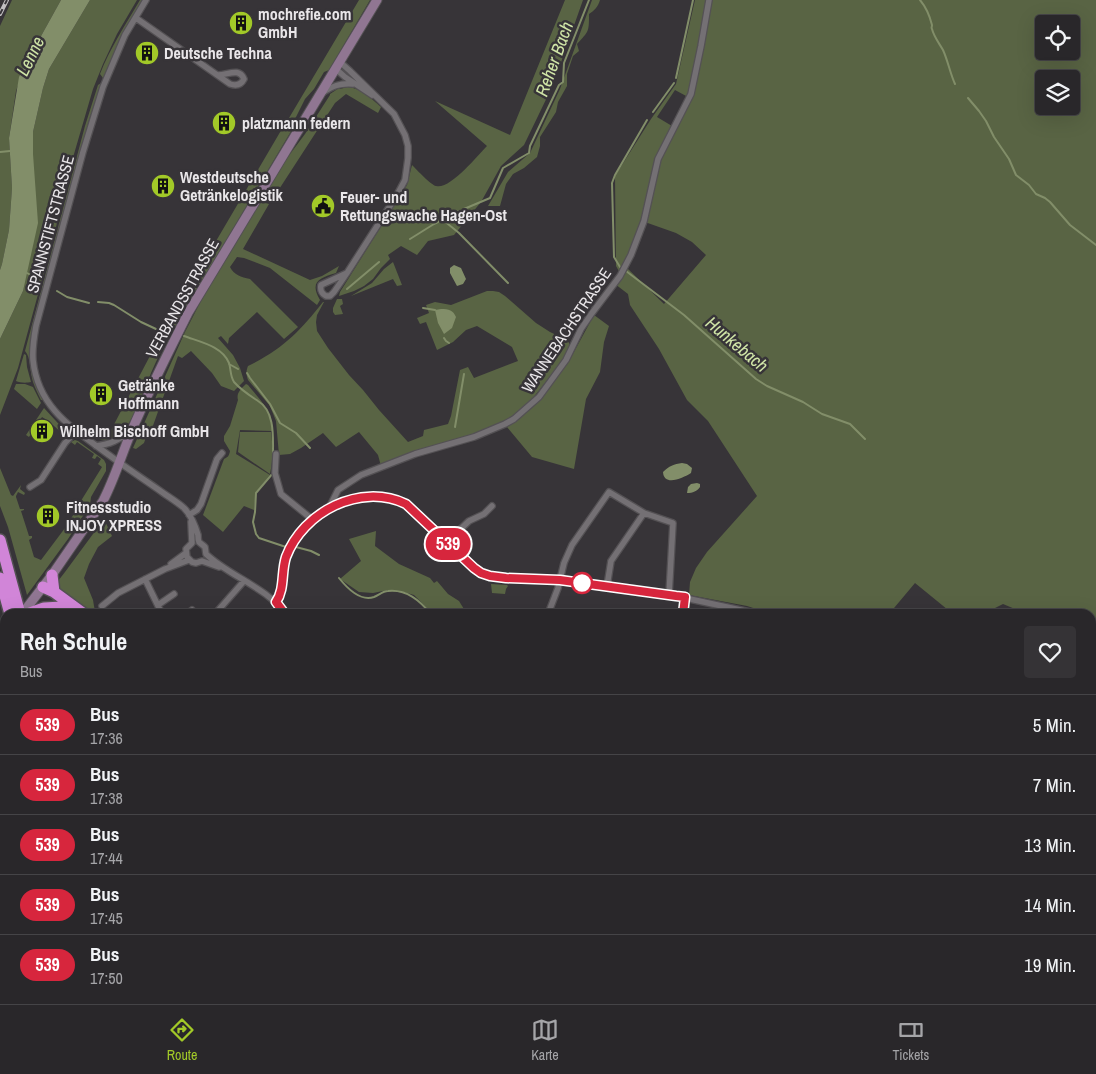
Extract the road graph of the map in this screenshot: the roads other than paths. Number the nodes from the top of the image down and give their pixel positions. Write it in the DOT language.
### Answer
graph roads {
  1 [pos="146,0"];
  2 [pos="377,0"];
  3 [pos="709,0"];
  4 [pos="136,18"];
  5 [pos="338,66"];
  6 [pos="218,75"];
  7 [pos="355,84"];
  8 [pos="320,94"];
  9 [pos="378,98"];
  10 [pos="347,273"];
  11 [pos="132,430"];
  12 [pos="76,431"];
  13 [pos="96,446"];
  14 [pos="222,453"];
  15 [pos="276,454"];
  16 [pos="119,463"];
  17 [pos="30,487"];
  18 [pos="492,506"];
  19 [pos="329,508"];
  20 [pos="644,513"];
  21 [pos="190,516"];
  22 [pos="313,520"];
  23 [pos="0,540"];
  24 [pos="192,543"];
  25 [pos="200,543"];
  26 [pos="446,543"];
  27 [pos="186,553"];
  28 [pos="206,554"];
  29 [pos="189,560"];
  30 [pos="202,561"];
  31 [pos="164,569"];
  32 [pos="225,570"];
  33 [pos="52,575"];
  34 [pos="0,578"];
  35 [pos="145,579"];
  36 [pos="560,580"];
  37 [pos="244,581"];
  38 [pos="607,586"];
  39 [pos="49,589"];
  40 [pos="174,594"];
  41 [pos="669,594"];
  42 [pos="685,597"];
  43 [pos="276,602"];
  44 [pos="102,606"];
  45 [pos="158,606"];
  46 [pos="62,607"];
  47 [pos="7,609"];
  48 [pos="19,609"];
  49 [pos="27,609"];
  50 [pos="41,609"];
  51 [pos="65,609"];
  52 [pos="77,609"];
  53 [pos="160,609"];
  54 [pos="220,609"];
  55 [pos="281,609"];
  56 [pos="550,609"];
  57 [pos="684,609"];
  58 [pos="737,609"];
  1 -- 4 [label="street, SPANNSTIFTSTRASSE"];
  2 -- 5 [label="main road, VERBANDSSTRASSE"];
  3 -- 19 [label="street, WANNEBACHSTRASSE"];
  4 -- 6 [label="street"];
  4 -- 12 [label="street, SPANNSTIFTSTRASSE"];
  5 -- 7 [label="street"];
  5 -- 8 [label="main road, VERBANDSSTRASSE"];
  5 -- 9 [label="street"];
  7 -- 8 [label="street"];
  7 -- 9 [label="street"];
  8 -- 11 [label="main road, VERBANDSSTRASSE"];
  9 -- 10 [label="street"];
  10 -- 10 [label="street"];
  11 -- 13 [label="street"];
  11 -- 16 [label="main road, VERBANDSSTRASSE"];
  12 -- 13 [label="street, SPANNSTIFTSTRASSE"];
  12 -- 17 [label="street"];
  13 -- 16 [label="street, SPANNSTIFTSTRASSE"];
  14 -- 21 [label="street"];
  15 -- 22 [label="street"];
  16 -- 21 [label="street, SPANNSTIFTSTRASSE"];
  16 -- 33 [label="main road, VERBANDSSTRASSE"];
  18 -- 26 [label="street"];
  19 -- 22 [label="street, WANNEBACHSTRASSE"];
  19 -- 26 [label="street"];
  20 -- 36 [label="street"];
  20 -- 38 [label="street"];
  20 -- 41 [label="street"];
  21 -- 24 [label="street"];
  21 -- 25 [label="street"];
  22 -- 43 [label="street, WANNEBACHSTRASSE"];
  23 -- 48 [label="highway"];
  24 -- 25 [label="street"];
  24 -- 27 [label="street"];
  25 -- 28 [label="street"];
  26 -- 36 [label="street"];
  27 -- 29 [label="street"];
  27 -- 31 [label="street"];
  28 -- 30 [label="street"];
  28 -- 32 [label="street"];
  29 -- 30 [label="street"];
  29 -- 31 [label="street"];
  30 -- 32 [label="street"];
  31 -- 35 [label="street"];
  32 -- 37 [label="street"];
  33 -- 39 [label="highway"];
  34 -- 47 [label="highway"];
  35 -- 44 [label="street"];
  35 -- 45 [label="street"];
  36 -- 38 [label="street"];
  36 -- 56 [label="street"];
  37 -- 43 [label="street"];
  37 -- 54 [label="street"];
  38 -- 41 [label="street"];
  39 -- 46 [label="highway"];
  39 -- 49 [label="main road"];
  39 -- 52 [label="highway"];
  40 -- 45 [label="street"];
  41 -- 42 [label="street"];
  42 -- 57 [label="street"];
  42 -- 58 [label="street"];
  43 -- 55 [label="street"];
  45 -- 53 [label="street"];
  46 -- 50 [label="highway"];
  46 -- 51 [label="highway"];
}
